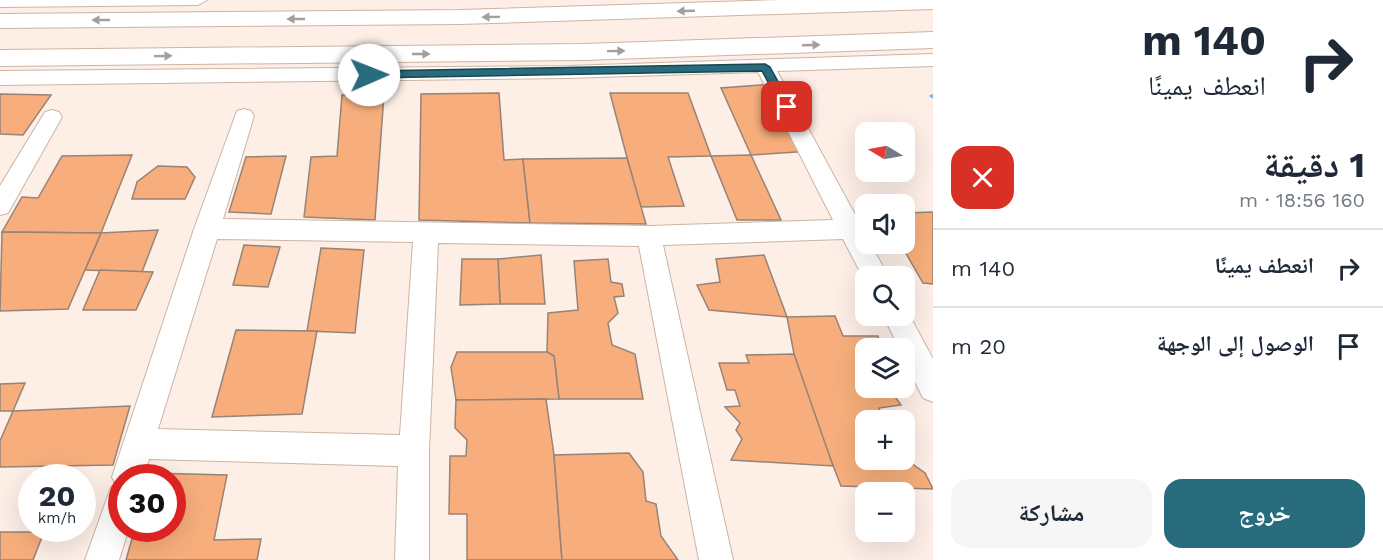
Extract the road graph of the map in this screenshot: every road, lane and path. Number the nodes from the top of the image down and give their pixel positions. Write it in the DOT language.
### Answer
graph roads {
  1 [pos="198,0"];
  2 [pos="0,2"];
  3 [pos="933,2"];
  4 [pos="609,7"];
  5 [pos="0,21"];
  6 [pos="933,40"];
  7 [pos="0,58"];
  8 [pos="933,60"];
  9 [pos="370,64"];
  10 [pos="765,67"];
  11 [pos="0,78"];
  12 [pos="244,116"];
  13 [pos="52,117"];
  14 [pos="0,206"];
  15 [pos="206,229"];
  16 [pos="851,229"];
  17 [pos="426,232"];
  18 [pos="649,236"];
  19 [pos="871,266"];
  20 [pos="904,326"];
  21 [pos="926,359"];
  22 [pos="933,388"];
  23 [pos="139,444"];
  24 [pos="414,451"];
  25 [pos="132,464"];
  26 [pos="108,541"];
  27 [pos="102,560"];
  28 [pos="412,560"];
  29 [pos="716,560"];
  1 -- 2 [label="street"];
  3 -- 4 [label="main road, one-way"];
  4 -- 5 [label="main road, one-way"];
  9 -- 6 [label="main road, one-way"];
  7 -- 9 [label="main road, one-way"];
  8 -- 10 [label="street"];
  9 -- 10 [label="street"];
  9 -- 11 [label="street"];
  10 -- 16 [label="street"];
  12 -- 15 [label="street"];
  13 -- 14 [label="street"];
  15 -- 17 [label="street"];
  15 -- 23 [label="street"];
  16 -- 18 [label="street"];
  16 -- 19 [label="street"];
  17 -- 18 [label="street"];
  17 -- 24 [label="street"];
  18 -- 29 [label="street"];
  20 -- 21 [label="street"];
  21 -- 22 [label="street"];
  23 -- 24 [label="street"];
  23 -- 25 [label="street"];
  24 -- 28 [label="street"];
  26 -- 27 [label="street"];
}
